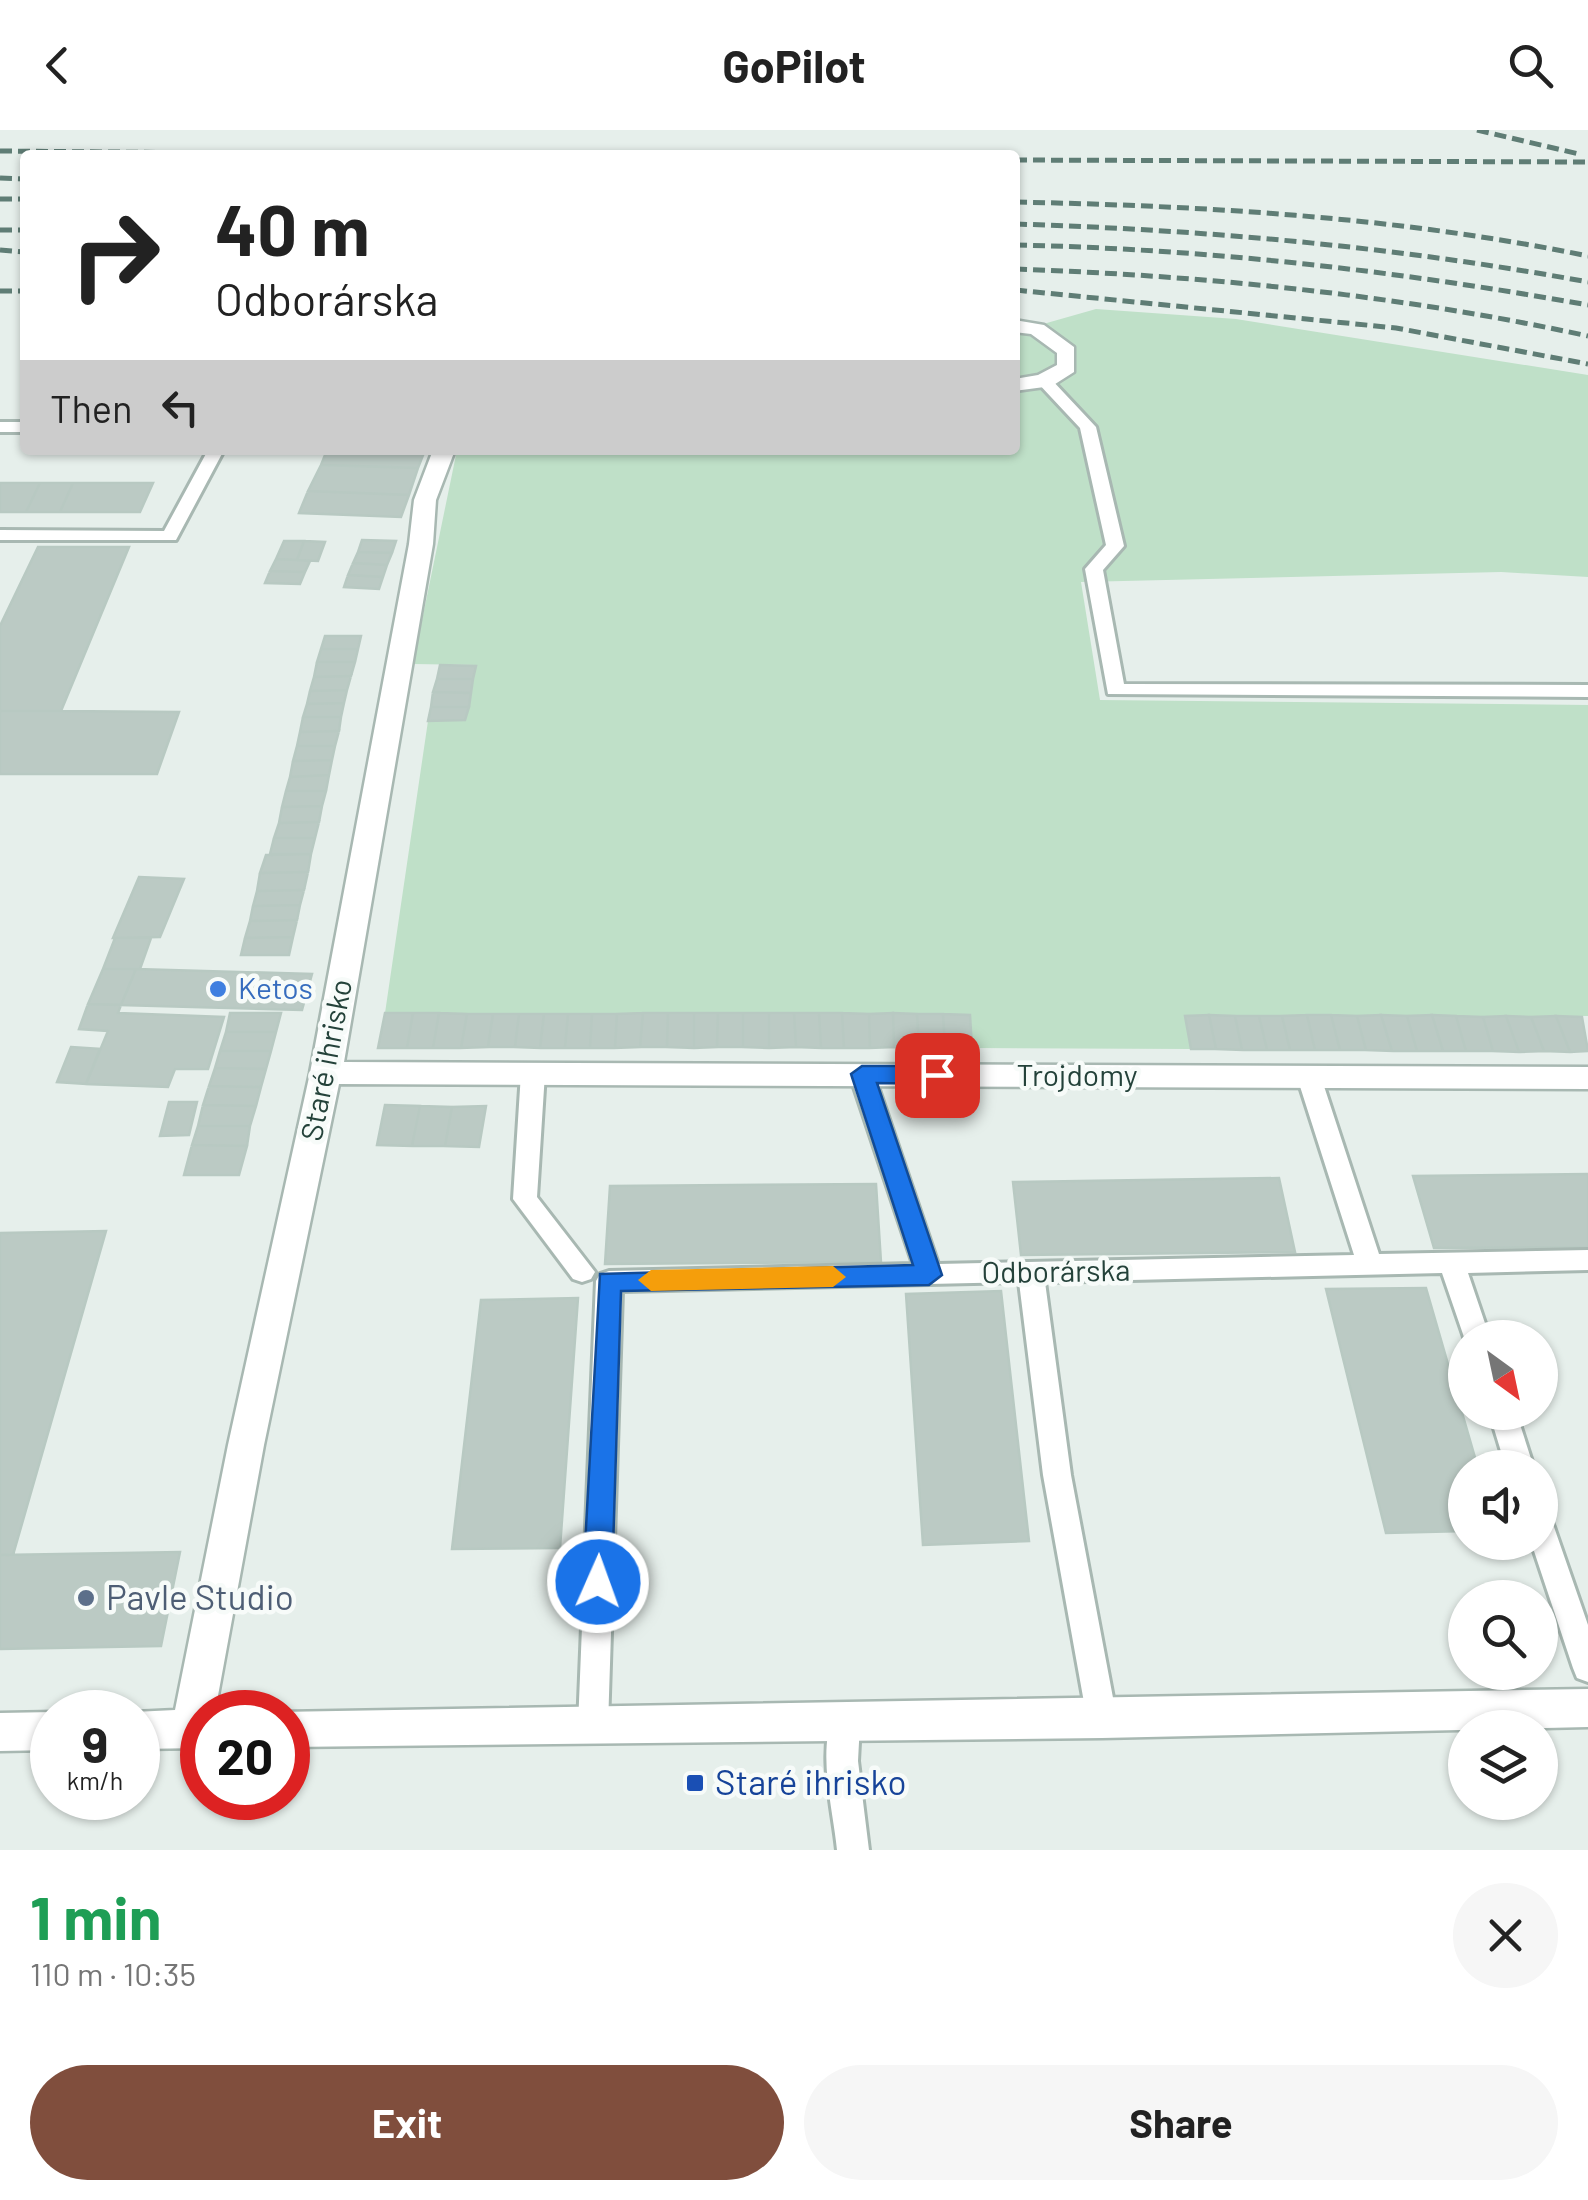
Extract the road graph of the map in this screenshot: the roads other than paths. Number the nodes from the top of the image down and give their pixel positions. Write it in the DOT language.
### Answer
graph roads {
  1 [pos="1020,327"];
  2 [pos="1044,381"];
  3 [pos="1020,384"];
  4 [pos="213,455"];
  5 [pos="442,455"];
  6 [pos="0,535"];
  7 [pos="1588,691"];
  8 [pos="326,1073"];
  9 [pos="533,1073"];
  10 [pos="862,1074"];
  11 [pos="1309,1077"];
  12 [pos="1588,1078"];
  13 [pos="1588,1260"];
  14 [pos="1452,1264"];
  15 [pos="1370,1266"];
  16 [pos="582,1272"];
  17 [pos="1031,1273"];
  18 [pos="929,1275"];
  19 [pos="1470,1320"];
  20 [pos="1551,1560"];
  21 [pos="1588,1668"];
  22 [pos="204,1690"];
  23 [pos="1588,1708"];
  24 [pos="1102,1719"];
  25 [pos="844,1723"];
  26 [pos="594,1726"];
  27 [pos="310,1728"];
  28 [pos="30,1731"];
  29 [pos="0,1732"];
  30 [pos="853,1850"];
  1 -- 2 [label="street"];
  2 -- 3 [label="street"];
  2 -- 7 [label="lane"];
  4 -- 6 [label="lane"];
  5 -- 8 [label="street, Staré ihrisko"];
  8 -- 9 [label="street, Trojdomy"];
  8 -- 22 [label="street, Staré ihrisko"];
  9 -- 10 [label="street, Trojdomy"];
  9 -- 16 [label="lane"];
  10 -- 11 [label="street, Trojdomy"];
  10 -- 18 [label="lane"];
  11 -- 12 [label="street, Trojdomy"];
  11 -- 15 [label="lane"];
  13 -- 14 [label="lane, Odborárska"];
  14 -- 15 [label="lane, Odborárska"];
  14 -- 19 [label="lane"];
  15 -- 17 [label="lane, Odborárska"];
  17 -- 18 [label="lane, Odborárska"];
  17 -- 24 [label="lane"];
  18 -- 26 [label="lane, Odborárska"];
  20 -- 21 [label="lane"];
  23 -- 24 [label="street"];
  24 -- 25 [label="street"];
  25 -- 26 [label="street"];
  25 -- 30 [label="lane"];
  26 -- 27 [label="street"];
  28 -- 29 [label="street"];
}
